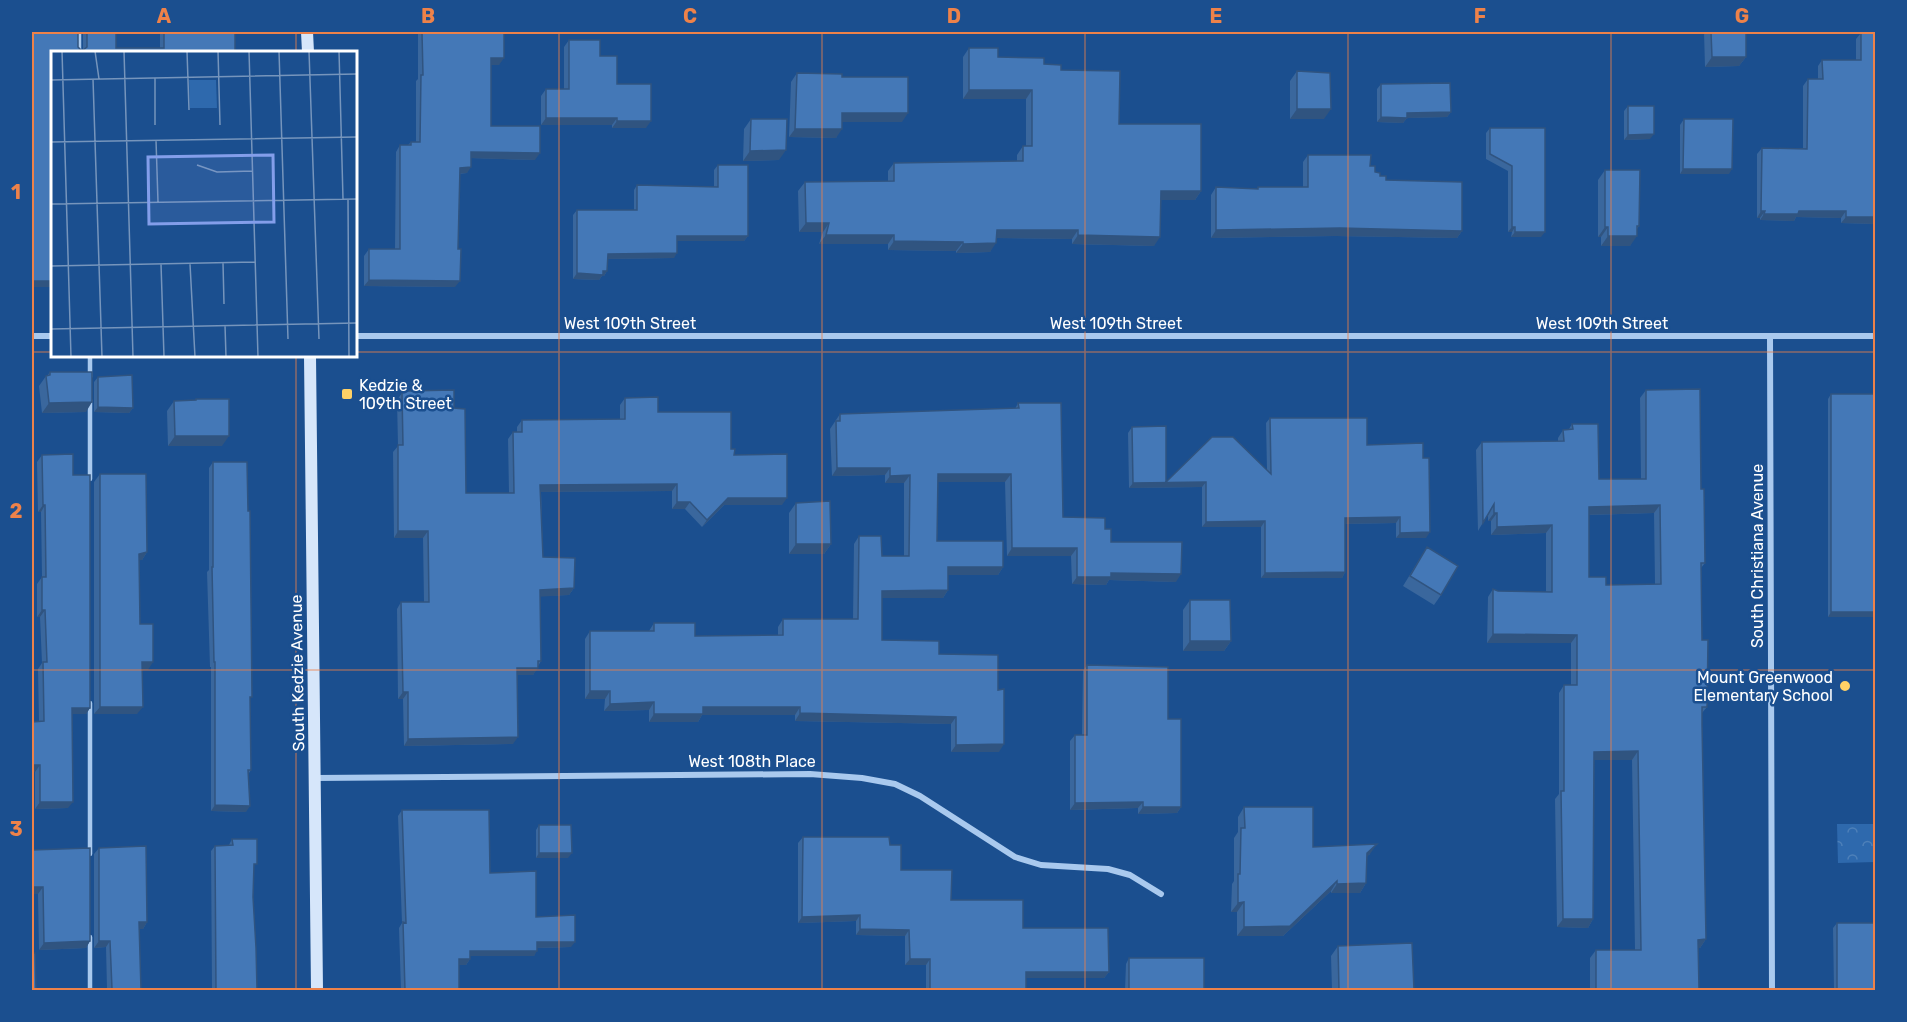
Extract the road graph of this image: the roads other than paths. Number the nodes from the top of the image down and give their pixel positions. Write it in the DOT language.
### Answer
graph roads {
  1 [pos="79,32"];
  2 [pos="308,32"];
  3 [pos="79,51"];
  4 [pos="308,51"];
  5 [pos="32,336"];
  6 [pos="51,336"];
  7 [pos="357,336"];
  8 [pos="1875,336"];
  9 [pos="1770,337"];
  10 [pos="90,357"];
  11 [pos="310,357"];
  12 [pos="90,378"];
  13 [pos="90,390"];
  14 [pos="90,484"];
  15 [pos="90,696"];
  16 [pos="314,778"];
  17 [pos="90,861"];
  18 [pos="1161,894"];
  19 [pos="90,932"];
  20 [pos="90,990"];
  21 [pos="316,990"];
  22 [pos="1772,990"];
  1 -- 3 [label="lane"];
  2 -- 4 [label="main road"];
  5 -- 6 [label="street"];
  7 -- 9 [label="street, West 109th Street"];
  8 -- 9 [label="street, West 109th Street"];
  9 -- 22 [label="street, South Christiana Avenue"];
  10 -- 12 [label="lane"];
  11 -- 16 [label="main road, South Kedzie Avenue"];
  13 -- 14 [label="lane"];
  15 -- 17 [label="lane"];
  16 -- 18 [label="street, West 108th Place"];
  16 -- 21 [label="main road, South Kedzie Avenue"];
  19 -- 20 [label="lane"];
}
